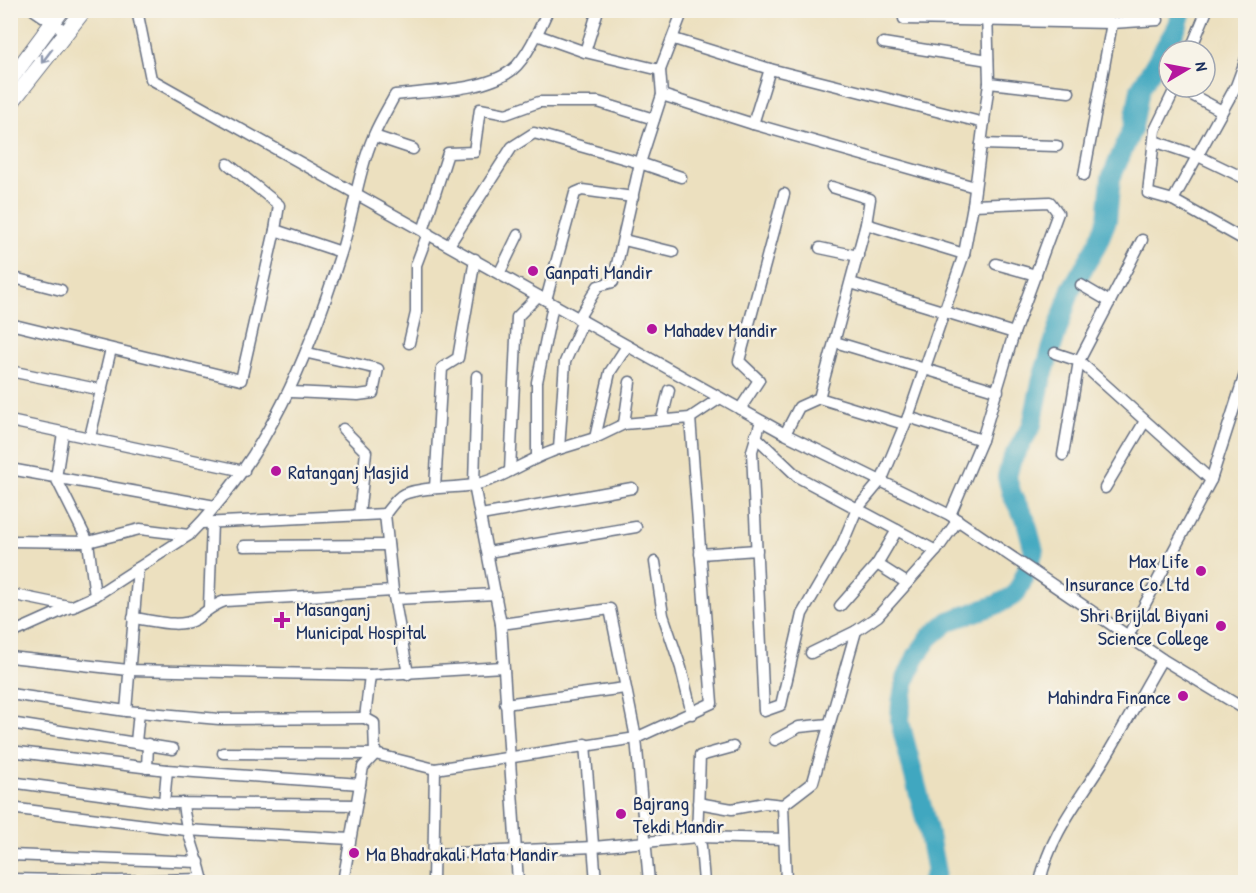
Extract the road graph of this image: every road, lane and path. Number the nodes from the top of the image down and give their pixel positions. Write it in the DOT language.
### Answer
graph roads {
  1 [pos="34,10"];
  2 [pos="62,10"];
  3 [pos="84,10"];
  4 [pos="137,10"];
  5 [pos="548,10"];
  6 [pos="598,10"];
  7 [pos="684,10"];
  8 [pos="905,10"];
  9 [pos="1207,10"];
  10 [pos="986,16"];
  11 [pos="1158,20"];
  12 [pos="1112,23"];
  13 [pos="59,28"];
  14 [pos="537,35"];
  15 [pos="674,39"];
  16 [pos="1195,39"];
  17 [pos="883,43"];
  18 [pos="585,52"];
  19 [pos="1245,59"];
  20 [pos="988,60"];
  21 [pos="770,69"];
  22 [pos="660,70"];
  23 [pos="10,80"];
  24 [pos="989,83"];
  25 [pos="1236,86"];
  26 [pos="1069,92"];
  27 [pos="1245,94"];
  28 [pos="662,95"];
  29 [pos="1170,99"];
  30 [pos="1199,99"];
  31 [pos="10,104"];
  32 [pos="1222,111"];
  33 [pos="654,119"];
  34 [pos="984,123"];
  35 [pos="753,124"];
  36 [pos="374,136"];
  37 [pos="1154,141"];
  38 [pos="981,144"];
  39 [pos="1057,146"];
  40 [pos="413,149"];
  41 [pos="1198,156"];
  42 [pos="640,163"];
  43 [pos="228,164"];
  44 [pos="1084,175"];
  45 [pos="681,177"];
  46 [pos="1245,179"];
  47 [pos="832,187"];
  48 [pos="975,187"];
  49 [pos="784,194"];
  50 [pos="355,196"];
  51 [pos="633,198"];
  52 [pos="1173,200"];
  53 [pos="973,205"];
  54 [pos="866,224"];
  55 [pos="275,230"];
  56 [pos="425,232"];
  57 [pos="518,235"];
  58 [pos="624,240"];
  59 [pos="1142,240"];
  60 [pos="1245,241"];
  61 [pos="449,245"];
  62 [pos="820,248"];
  63 [pos="341,252"];
  64 [pos="673,252"];
  65 [pos="964,254"];
  66 [pos="858,256"];
  67 [pos="475,259"];
  68 [pos="996,264"];
  69 [pos="500,272"];
  70 [pos="1036,275"];
  71 [pos="10,277"];
  72 [pos="851,283"];
  73 [pos="1081,285"];
  74 [pos="60,290"];
  75 [pos="546,300"];
  76 [pos="1110,302"];
  77 [pos="943,312"];
  78 [pos="580,320"];
  79 [pos="10,324"];
  80 [pos="1014,333"];
  81 [pos="835,342"];
  82 [pos="409,343"];
  83 [pos="627,346"];
  84 [pos="111,349"];
  85 [pos="308,353"];
  86 [pos="1055,353"];
  87 [pos="1078,361"];
  88 [pos="923,369"];
  89 [pos="10,371"];
  90 [pos="1245,371"];
  91 [pos="477,376"];
  92 [pos="630,382"];
  93 [pos="102,390"];
  94 [pos="669,390"];
  95 [pos="998,391"];
  96 [pos="291,392"];
  97 [pos="720,398"];
  98 [pos="819,398"];
  99 [pos="740,409"];
  100 [pos="690,418"];
  101 [pos="662,419"];
  102 [pos="10,421"];
  103 [pos="761,421"];
  104 [pos="906,421"];
  105 [pos="1145,421"];
  106 [pos="624,424"];
  107 [pos="343,429"];
  108 [pos="63,433"];
  109 [pos="785,434"];
  110 [pos="755,436"];
  111 [pos="90,437"];
  112 [pos="595,438"];
  113 [pos="982,440"];
  114 [pos="559,449"];
  115 [pos="537,455"];
  116 [pos="1063,455"];
  117 [pos="10,469"];
  118 [pos="244,471"];
  119 [pos="510,471"];
  120 [pos="57,478"];
  121 [pos="882,480"];
  122 [pos="1211,480"];
  123 [pos="474,485"];
  124 [pos="435,488"];
  125 [pos="632,488"];
  126 [pos="1105,488"];
  127 [pos="215,506"];
  128 [pos="857,508"];
  129 [pos="385,514"];
  130 [pos="359,515"];
  131 [pos="481,515"];
  132 [pos="954,518"];
  133 [pos="207,522"];
  134 [pos="636,528"];
  135 [pos="897,530"];
  136 [pos="189,535"];
  137 [pos="10,541"];
  138 [pos="88,542"];
  139 [pos="388,545"];
  140 [pos="244,546"];
  141 [pos="757,550"];
  142 [pos="936,550"];
  143 [pos="488,552"];
  144 [pos="700,554"];
  145 [pos="655,562"];
  146 [pos="877,564"];
  147 [pos="138,568"];
  148 [pos="907,583"];
  149 [pos="10,594"];
  150 [pos="496,594"];
  151 [pos="394,595"];
  152 [pos="95,596"];
  153 [pos="840,606"];
  154 [pos="74,607"];
  155 [pos="209,607"];
  156 [pos="133,618"];
  157 [pos="501,624"];
  158 [pos="856,631"];
  159 [pos="10,634"];
  160 [pos="1128,636"];
  161 [pos="811,653"];
  162 [pos="10,657"];
  163 [pos="1162,659"];
  164 [pos="503,667"];
  165 [pos="128,670"];
  166 [pos="408,674"];
  167 [pos="370,675"];
  168 [pos="625,688"];
  169 [pos="10,694"];
  170 [pos="505,704"];
  171 [pos="1245,710"];
  172 [pos="126,711"];
  173 [pos="139,712"];
  174 [pos="692,714"];
  175 [pos="365,718"];
  176 [pos="10,723"];
  177 [pos="829,724"];
  178 [pos="636,738"];
  179 [pos="775,740"];
  180 [pos="136,742"];
  181 [pos="148,744"];
  182 [pos="585,744"];
  183 [pos="734,747"];
  184 [pos="173,749"];
  185 [pos="10,751"];
  186 [pos="223,753"];
  187 [pos="375,754"];
  188 [pos="510,756"];
  189 [pos="147,768"];
  190 [pos="435,769"];
  191 [pos="167,770"];
  192 [pos="10,782"];
  193 [pos="360,784"];
  194 [pos="164,803"];
  195 [pos="183,803"];
  196 [pos="698,803"];
  197 [pos="356,805"];
  198 [pos="783,805"];
  199 [pos="10,808"];
  200 [pos="186,830"];
  201 [pos="697,837"];
  202 [pos="351,839"];
  203 [pos="784,839"];
  204 [pos="647,842"];
  205 [pos="594,847"];
  206 [pos="515,848"];
  207 [pos="434,854"];
  208 [pos="10,855"];
  209 [pos="199,862"];
  210 [pos="10,879"];
  211 [pos="203,881"];
  212 [pos="343,882"];
  213 [pos="433,882"];
  214 [pos="518,882"];
  215 [pos="596,882"];
  216 [pos="649,882"];
  217 [pos="704,882"];
  218 [pos="786,882"];
  219 [pos="1040,882"];
  1 -- 13 [label="street"];
  2 -- 13 [label="main road"];
  3 -- 13 [label="main road"];
  4 -- 50 [label="street"];
  5 -- 14 [label="street"];
  6 -- 18 [label="street"];
  7 -- 15 [label="street"];
  8 -- 10 [label="street"];
  9 -- 16 [label="street"];
  10 -- 12 [label="street"];
  10 -- 20 [label="street"];
  11 -- 12 [label="street"];
  12 -- 44 [label="street"];
  13 -- 23 [label="main road"];
  13 -- 31 [label="main road, one-way"];
  14 -- 18 [label="street"];
  14 -- 36 [label="street"];
  15 -- 21 [label="street"];
  15 -- 22 [label="street"];
  17 -- 20 [label="street"];
  18 -- 22 [label="street"];
  19 -- 25 [label="street"];
  20 -- 24 [label="street"];
  21 -- 34 [label="street"];
  21 -- 35 [label="street"];
  22 -- 28 [label="street"];
  24 -- 26 [label="street"];
  24 -- 34 [label="street"];
  25 -- 27 [label="street"];
  25 -- 32 [label="street"];
  28 -- 33 [label="street"];
  28 -- 35 [label="street"];
  29 -- 37 [label="street"];
  30 -- 32 [label="street"];
  32 -- 41 [label="street"];
  33 -- 42 [label="street"];
  33 -- 56 [label="street"];
  34 -- 38 [label="street"];
  35 -- 48 [label="street"];
  36 -- 40 [label="street"];
  36 -- 50 [label="street"];
  37 -- 41 [label="street"];
  37 -- 52 [label="street"];
  38 -- 39 [label="street"];
  38 -- 48 [label="street"];
  41 -- 46 [label="street"];
  41 -- 52 [label="street"];
  42 -- 45 [label="street"];
  42 -- 51 [label="street"];
  42 -- 61 [label="street"];
  43 -- 55 [label="street"];
  47 -- 54 [label="street"];
  48 -- 53 [label="street"];
  49 -- 99 [label="street"];
  50 -- 56 [label="street"];
  50 -- 63 [label="street"];
  51 -- 58 [label="street"];
  51 -- 75 [label="street"];
  52 -- 60 [label="street"];
  53 -- 65 [label="street"];
  53 -- 70 [label="street"];
  54 -- 65 [label="street"];
  54 -- 66 [label="street"];
  55 -- 63 [label="street"];
  55 -- 84 [label="street"];
  56 -- 61 [label="street"];
  56 -- 82 [label="street"];
  57 -- 69 [label="street"];
  58 -- 64 [label="street"];
  58 -- 78 [label="street"];
  59 -- 76 [label="street"];
  61 -- 67 [label="street"];
  62 -- 66 [label="street"];
  63 -- 85 [label="street"];
  65 -- 77 [label="street"];
  66 -- 72 [label="street"];
  67 -- 69 [label="street"];
  67 -- 124 [label="street"];
  68 -- 70 [label="street"];
  69 -- 75 [label="street"];
  70 -- 80 [label="street"];
  71 -- 74 [label="street"];
  72 -- 77 [label="street"];
  72 -- 81 [label="street"];
  73 -- 76 [label="street"];
  75 -- 78 [label="street"];
  75 -- 115 [label="street"];
  75 -- 119 [label="street"];
  76 -- 87 [label="street"];
  77 -- 80 [label="street"];
  77 -- 88 [label="street"];
  78 -- 83 [label="street"];
  78 -- 114 [label="street"];
  79 -- 84 [label="street"];
  80 -- 95 [label="street"];
  81 -- 88 [label="street"];
  81 -- 98 [label="street"];
  83 -- 97 [label="street"];
  83 -- 112 [label="street"];
  84 -- 93 [label="street"];
  85 -- 96 [label="street"];
  85 -- 96 [label="street"];
  86 -- 87 [label="street"];
  87 -- 105 [label="street"];
  87 -- 116 [label="street"];
  88 -- 95 [label="street"];
  88 -- 104 [label="street"];
  89 -- 93 [label="street"];
  90 -- 122 [label="street"];
  91 -- 123 [label="street"];
  92 -- 106 [label="street"];
  93 -- 111 [label="street"];
  94 -- 101 [label="street"];
  95 -- 113 [label="street"];
  96 -- 118 [label="street"];
  97 -- 99 [label="street"];
  97 -- 100 [label="street"];
  98 -- 104 [label="street"];
  98 -- 109 [label="street"];
  99 -- 103 [label="street"];
  100 -- 101 [label="street"];
  100 -- 144 [label="street"];
  101 -- 106 [label="street"];
  102 -- 108 [label="street"];
  103 -- 109 [label="street"];
  103 -- 110 [label="street"];
  104 -- 113 [label="street"];
  104 -- 121 [label="street"];
  105 -- 122 [label="street"];
  105 -- 126 [label="street"];
  106 -- 112 [label="street"];
  107 -- 130 [label="street"];
  108 -- 111 [label="street"];
  108 -- 120 [label="street"];
  109 -- 121 [label="street"];
  110 -- 128 [label="street"];
  110 -- 141 [label="street"];
  111 -- 118 [label="street"];
  112 -- 114 [label="street"];
  113 -- 132 [label="street"];
  114 -- 115 [label="street"];
  115 -- 119 [label="street"];
  117 -- 120 [label="street"];
  118 -- 127 [label="street"];
  119 -- 123 [label="street"];
  120 -- 127 [label="street"];
  120 -- 138 [label="street"];
  121 -- 128 [label="street"];
  121 -- 132 [label="street"];
  122 -- 160 [label="street"];
  123 -- 124 [label="street"];
  123 -- 131 [label="street"];
  124 -- 129 [label="street"];
  125 -- 131 [label="street"];
  127 -- 133 [label="street"];
  128 -- 135 [label="street"];
  128 -- 141 [label="street"];
  129 -- 130 [label="street"];
  129 -- 139 [label="street"];
  130 -- 133 [label="street"];
  131 -- 143 [label="street"];
  132 -- 142 [label="street"];
  132 -- 160 [label="street"];
  133 -- 136 [label="street"];
  133 -- 155 [label="street"];
  134 -- 143 [label="street"];
  135 -- 142 [label="street"];
  135 -- 146 [label="street"];
  136 -- 138 [label="street"];
  136 -- 147 [label="street"];
  137 -- 138 [label="street"];
  138 -- 152 [label="street"];
  139 -- 140 [label="street"];
  139 -- 151 [label="street"];
  141 -- 144 [label="street"];
  142 -- 148 [label="street"];
  143 -- 150 [label="street"];
  144 -- 174 [label="street"];
  145 -- 174 [label="street"];
  146 -- 148 [label="street"];
  146 -- 153 [label="street"];
  147 -- 152 [label="street"];
  147 -- 156 [label="street"];
  148 -- 158 [label="street"];
  149 -- 154 [label="street"];
  150 -- 151 [label="street"];
  150 -- 157 [label="street"];
  151 -- 155 [label="street"];
  151 -- 166 [label="street"];
  152 -- 154 [label="street"];
  154 -- 159 [label="street"];
  155 -- 156 [label="street"];
  156 -- 165 [label="street"];
  157 -- 164 [label="street"];
  157 -- 168 [label="street"];
  158 -- 161 [label="street"];
  158 -- 177 [label="street"];
  160 -- 163 [label="street"];
  162 -- 165 [label="street"];
  163 -- 171 [label="street"];
  163 -- 219 [label="street"];
  164 -- 166 [label="street"];
  164 -- 170 [label="street"];
  165 -- 167 [label="street"];
  165 -- 172 [label="street"];
  166 -- 167 [label="street"];
  167 -- 175 [label="street"];
  168 -- 170 [label="street"];
  168 -- 178 [label="street"];
  169 -- 172 [label="street"];
  170 -- 188 [label="street"];
  172 -- 173 [label="street"];
  173 -- 175 [label="street"];
  173 -- 180 [label="street"];
  174 -- 178 [label="street"];
  175 -- 187 [label="street"];
  176 -- 180 [label="street"];
  177 -- 179 [label="street"];
  177 -- 198 [label="street"];
  178 -- 182 [label="street"];
  178 -- 204 [label="street"];
  180 -- 181 [label="street"];
  181 -- 184 [label="street"];
  181 -- 189 [label="street"];
  182 -- 188 [label="street"];
  182 -- 205 [label="street"];
  183 -- 196 [label="street"];
  185 -- 189 [label="street"];
  186 -- 187 [label="street"];
  187 -- 190 [label="street"];
  187 -- 193 [label="street"];
  188 -- 190 [label="street"];
  188 -- 206 [label="street"];
  189 -- 191 [label="street"];
  190 -- 207 [label="street"];
  191 -- 193 [label="street"];
  191 -- 194 [label="street"];
  192 -- 194 [label="street"];
  193 -- 197 [label="street"];
  194 -- 195 [label="street"];
  195 -- 197 [label="street"];
  195 -- 200 [label="street"];
  196 -- 198 [label="street"];
  196 -- 201 [label="street"];
  197 -- 202 [label="street"];
  198 -- 203 [label="street"];
  199 -- 200 [label="street"];
  200 -- 202 [label="street"];
  200 -- 209 [label="street"];
  201 -- 203 [label="street"];
  201 -- 204 [label="street"];
  201 -- 217 [label="street"];
  202 -- 212 [label="street"];
  203 -- 218 [label="street"];
  204 -- 205 [label="street"];
  204 -- 216 [label="street"];
  205 -- 206 [label="street"];
  205 -- 215 [label="street"];
  206 -- 207 [label="street"];
  206 -- 214 [label="street"];
  207 -- 213 [label="street"];
  208 -- 209 [label="street"];
  209 -- 211 [label="street"];
  210 -- 211 [label="street"];
}
